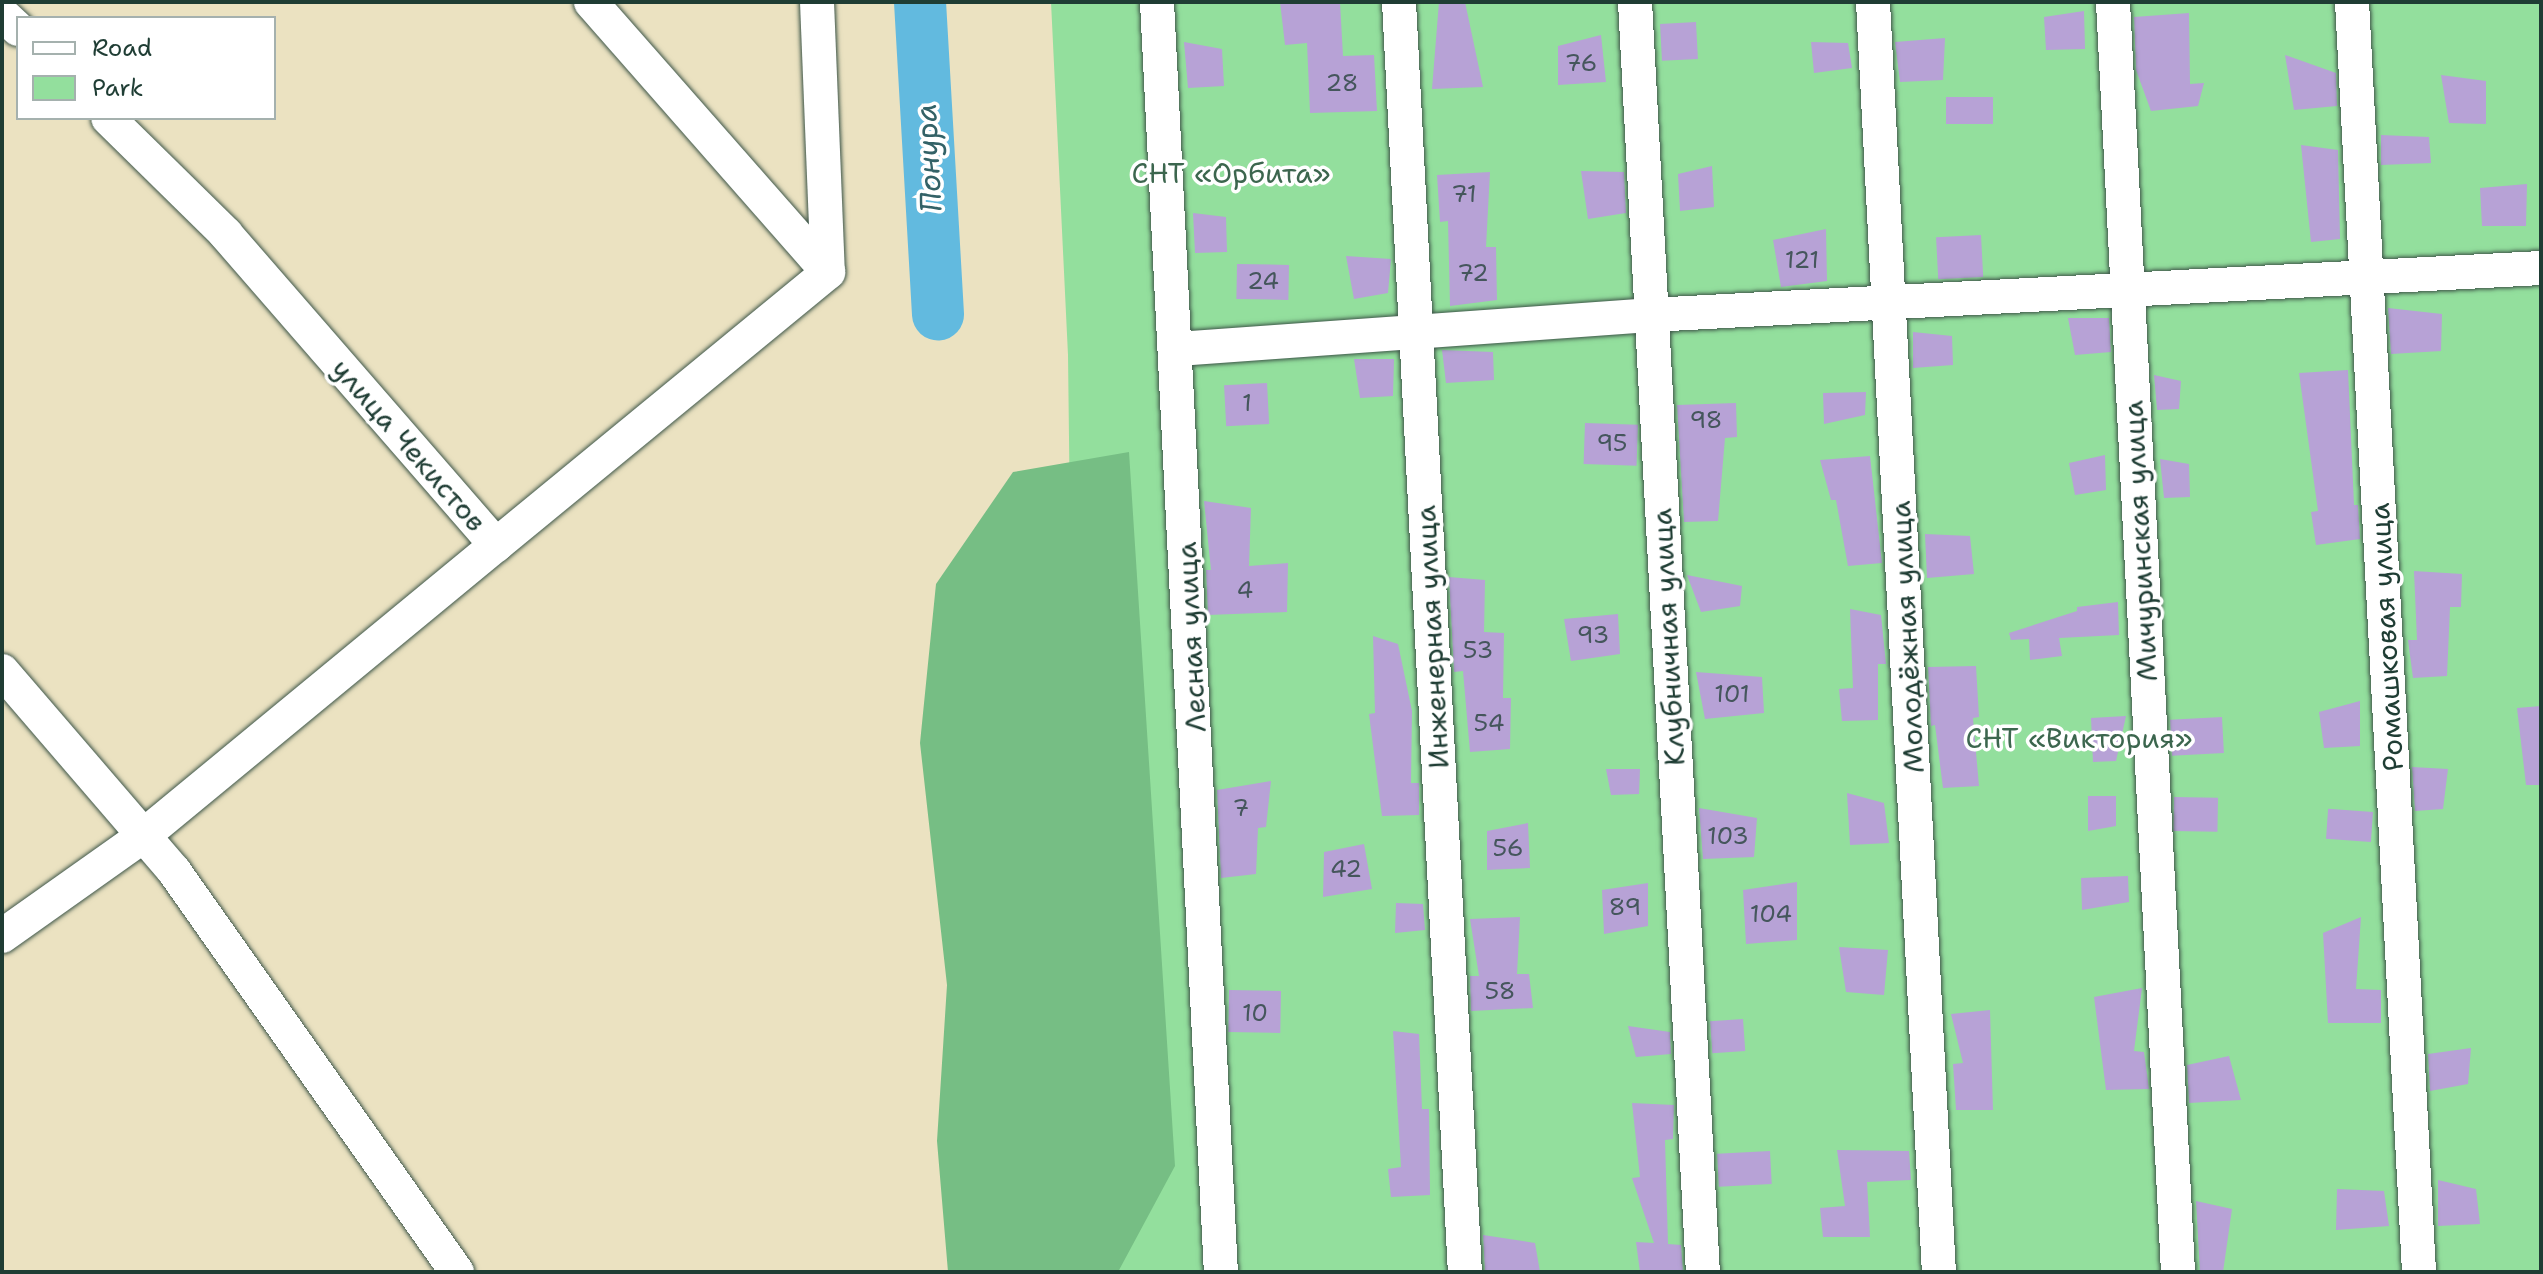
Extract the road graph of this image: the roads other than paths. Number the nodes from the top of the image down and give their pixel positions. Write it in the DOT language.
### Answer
graph roads {
  1 [pos="591,2"];
  2 [pos="817,2"];
  3 [pos="1157,2"];
  4 [pos="1399,2"];
  5 [pos="1635,2"];
  6 [pos="1873,2"];
  7 [pos="2113,2"];
  8 [pos="2352,2"];
  9 [pos="110,120"];
  10 [pos="2541,268"];
  11 [pos="828,272"];
  12 [pos="2366,275"];
  13 [pos="2127,289"];
  14 [pos="1890,305"];
  15 [pos="1650,315"];
  16 [pos="1416,330"];
  17 [pos="1177,349"];
  18 [pos="496,545"];
  19 [pos="2,671"];
  20 [pos="143,836"];
  21 [pos="2,936"];
  22 [pos="457,1272"];
  23 [pos="1221,1272"];
  24 [pos="1465,1272"];
  25 [pos="1703,1272"];
  26 [pos="1939,1272"];
  27 [pos="2178,1272"];
  28 [pos="2419,1272"];
  1 -- 11 [label="street"];
  2 -- 11 [label="street"];
  3 -- 17 [label="street, Лесная улица"];
  4 -- 16 [label="street, Инженерная улица"];
  5 -- 15 [label="street, Клубничная улица"];
  6 -- 14 [label="street, Молодёжная улица"];
  7 -- 13 [label="street, Мичуринская улица"];
  8 -- 12 [label="street, Ромашковая улица"];
  9 -- 18 [label="street, улица Чекистов"];
  10 -- 12 [label="street"];
  11 -- 18 [label="street"];
  12 -- 13 [label="street"];
  12 -- 28 [label="street, Ромашковая улица"];
  13 -- 14 [label="street"];
  13 -- 27 [label="street, Мичуринская улица"];
  14 -- 15 [label="street"];
  14 -- 26 [label="street, Молодёжная улица"];
  15 -- 16 [label="street"];
  15 -- 25 [label="street, Клубничная улица"];
  16 -- 17 [label="street"];
  16 -- 24 [label="street, Инженерная улица"];
  17 -- 23 [label="street, Лесная улица"];
  18 -- 20 [label="street, улица Чекистов"];
  19 -- 20 [label="street"];
  20 -- 21 [label="street, улица Чекистов"];
  20 -- 22 [label="street"];
}
